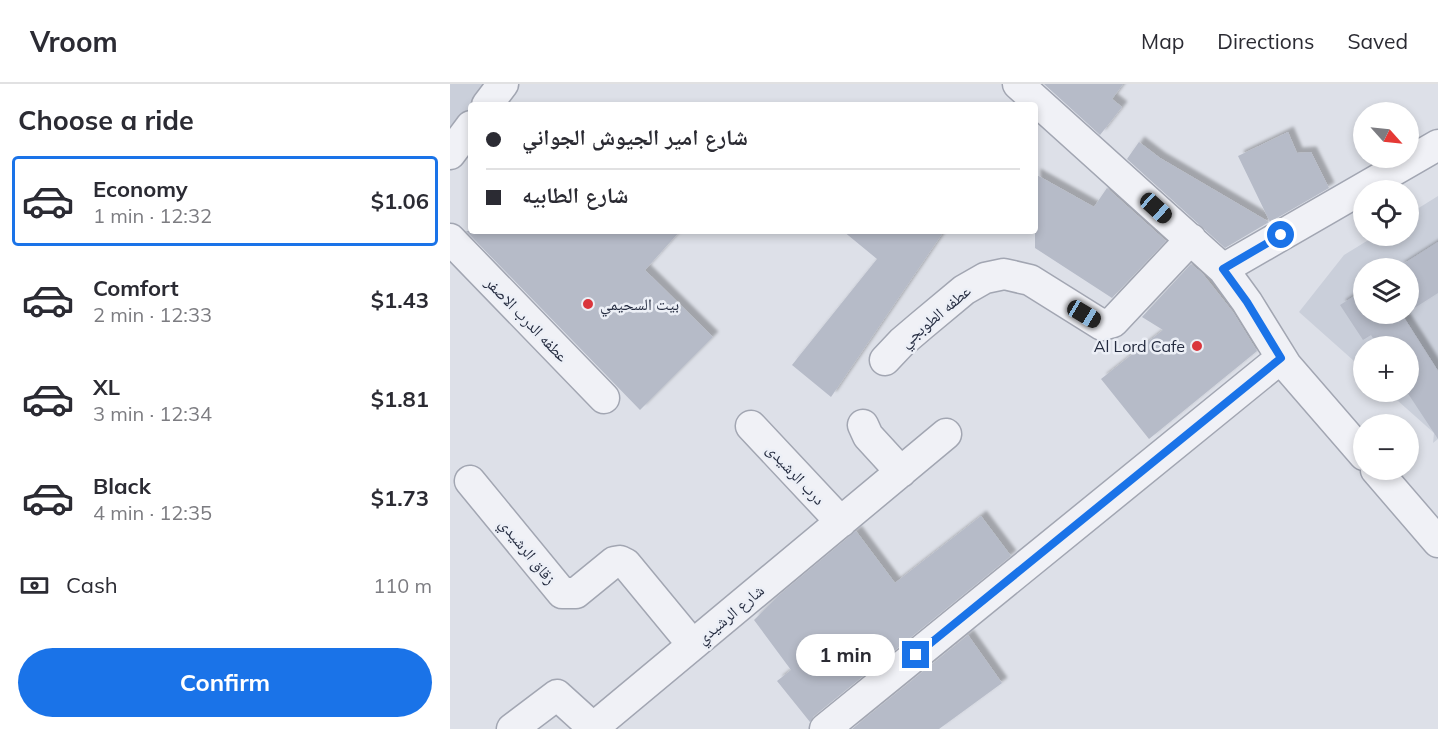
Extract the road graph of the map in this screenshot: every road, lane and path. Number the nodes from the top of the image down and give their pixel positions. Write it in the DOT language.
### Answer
graph roads {
  1 [pos="503,84"];
  2 [pos="1018,84"];
  3 [pos="489,102"];
  4 [pos="468,130"];
  5 [pos="1438,145"];
  6 [pos="450,154"];
  7 [pos="450,239"];
  8 [pos="1191,239"];
  9 [pos="1223,269"];
  10 [pos="1281,358"];
  11 [pos="885,360"];
  12 [pos="604,398"];
  13 [pos="863,425"];
  14 [pos="751,426"];
  15 [pos="946,434"];
  16 [pos="1353,442"];
  17 [pos="901,472"];
  18 [pos="1385,480"];
  19 [pos="470,481"];
  20 [pos="841,522"];
  21 [pos="1438,542"];
  22 [pos="693,644"];
  23 [pos="512,729"];
  24 [pos="825,729"];
  1 -- 3 [label="street"];
  2 -- 8 [label="street"];
  4 -- 6 [label="street"];
  5 -- 9 [label="street"];
  7 -- 12 [label="street, عطفه الدرب الاصفر"];
  8 -- 9 [label="street"];
  8 -- 11 [label="street, عطفه الطوبجي"];
  9 -- 10 [label="street"];
  10 -- 16 [label="street"];
  10 -- 24 [label="street"];
  13 -- 17 [label="street"];
  14 -- 20 [label="street, درب الرشيدى"];
  15 -- 17 [label="street, شارع الرشيدي"];
  17 -- 20 [label="street, شارع الرشيدي"];
  18 -- 21 [label="street"];
  19 -- 22 [label="street, زقاق الرشيدي"];
  20 -- 22 [label="street, شارع الرشيدي"];
  22 -- 23 [label="street, شارع الرشيدي"];
}
